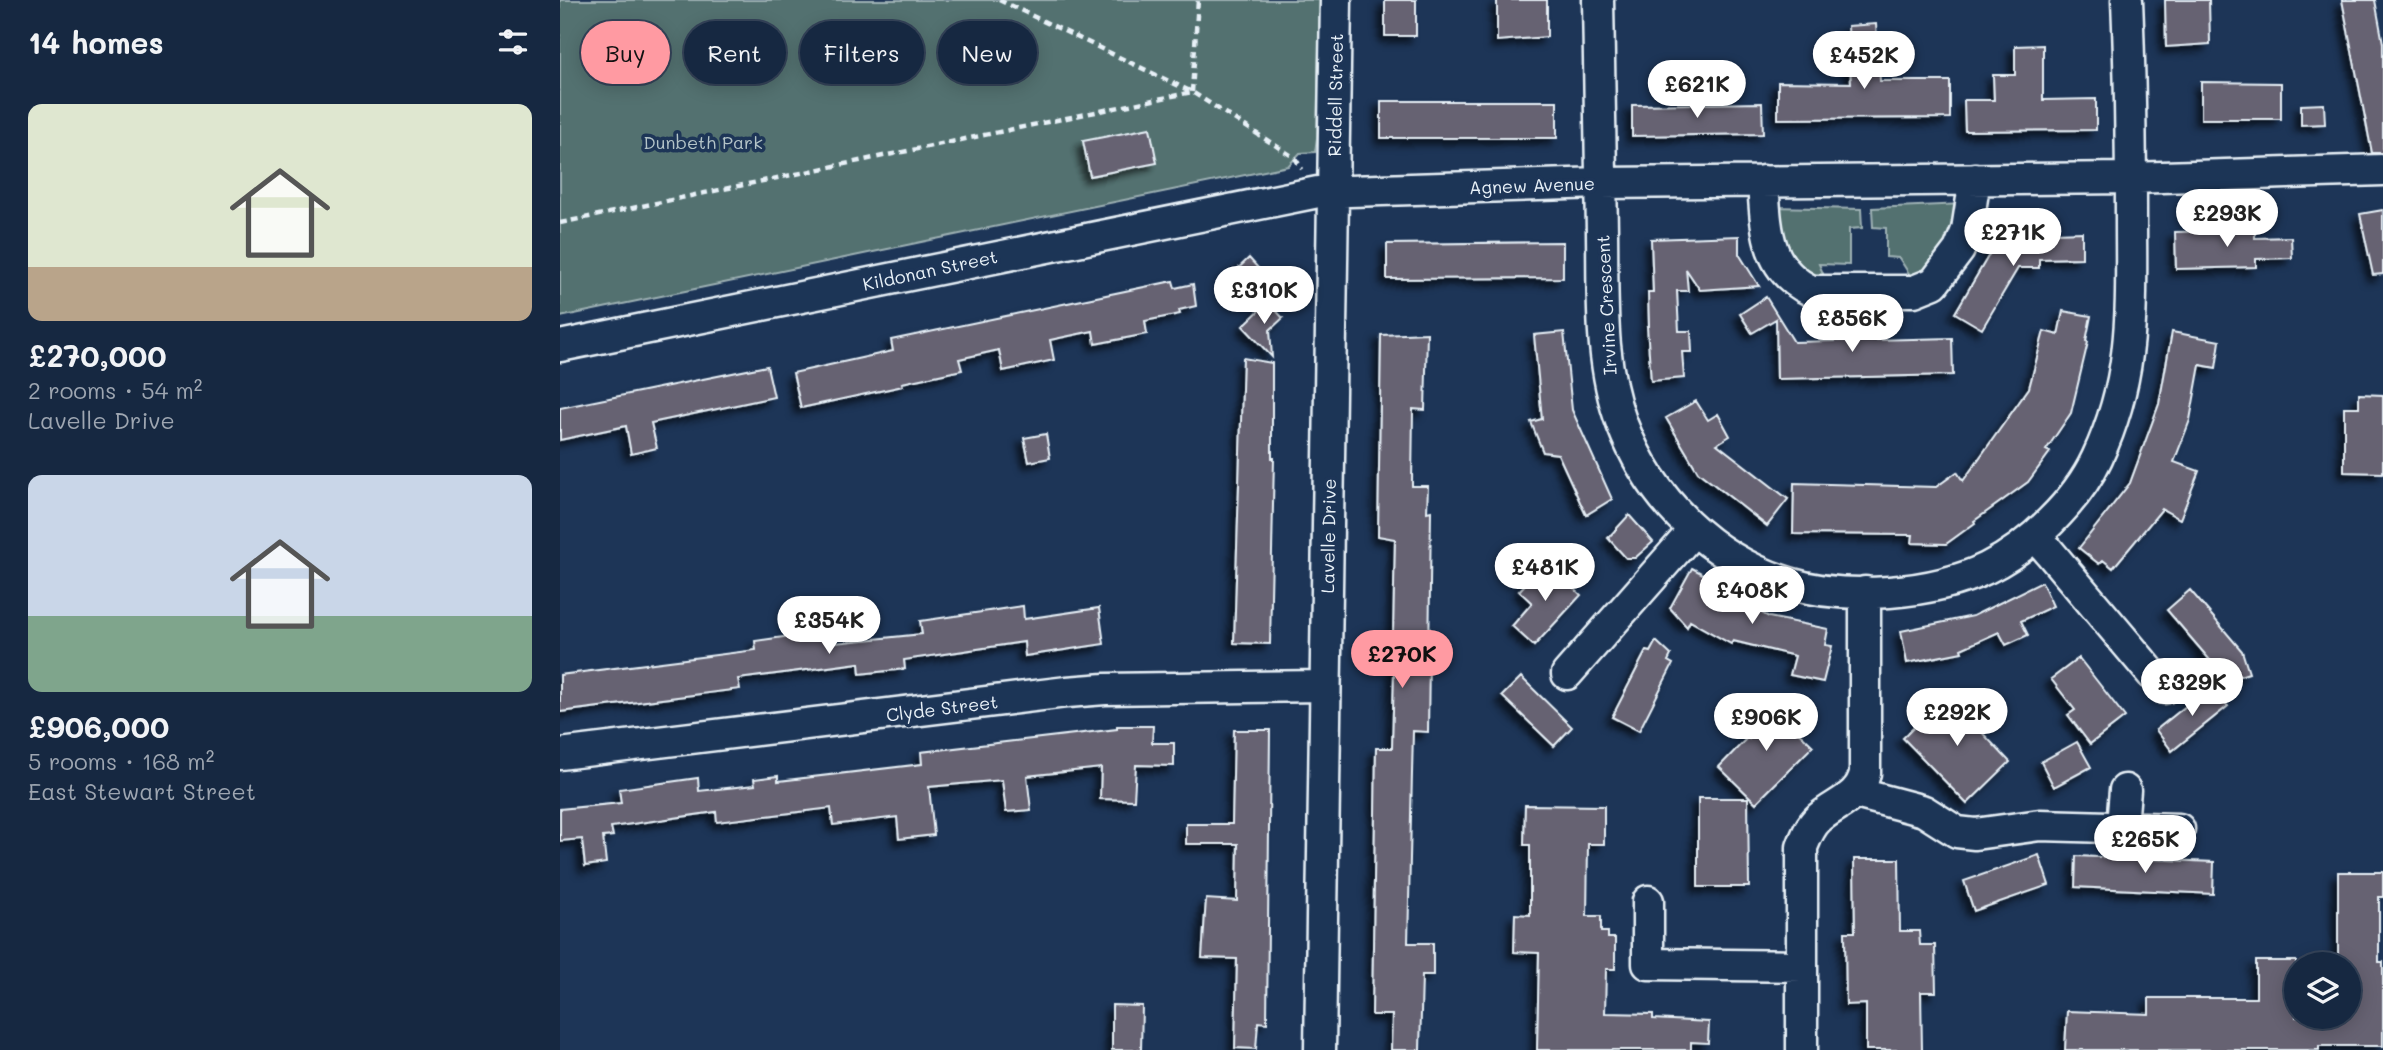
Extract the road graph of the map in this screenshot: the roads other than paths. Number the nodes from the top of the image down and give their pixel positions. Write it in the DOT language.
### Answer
graph roads {
  1 [pos="1336,0"];
  2 [pos="1598,0"];
  3 [pos="2127,0"];
  4 [pos="2383,170"];
  5 [pos="2131,178"];
  6 [pos="1975,180"];
  7 [pos="1763,181"];
  8 [pos="1601,183"];
  9 [pos="1334,190"];
  10 [pos="1301,194"];
  11 [pos="560,346"];
  12 [pos="1694,530"];
  13 [pos="2036,536"];
  14 [pos="1865,592"];
  15 [pos="1567,674"];
  16 [pos="1325,685"];
  17 [pos="2164,688"];
  18 [pos="560,754"];
  19 [pos="2125,790"];
  20 [pos="1856,793"];
  21 [pos="2122,826"];
  22 [pos="2179,829"];
  23 [pos="1648,901"];
  24 [pos="1801,967"];
  25 [pos="1320,1050"];
  26 [pos="1801,1050"];
  1 -- 9 [label="street, Riddell Street"];
  2 -- 8 [label="street, Irvine Crescent"];
  3 -- 5 [label="street, Irvine Crescent"];
  4 -- 5 [label="street, Agnew Avenue"];
  5 -- 6 [label="street, Agnew Avenue"];
  5 -- 13 [label="street, Irvine Crescent"];
  6 -- 7 [label="street, Agnew Avenue"];
  6 -- 7 [label="street"];
  7 -- 8 [label="street, Agnew Avenue"];
  8 -- 9 [label="street, Agnew Avenue"];
  8 -- 12 [label="street, Irvine Crescent"];
  9 -- 10 [label="street, Agnew Avenue"];
  9 -- 16 [label="street, Lavelle Drive"];
  10 -- 11 [label="street, Kildonan Street"];
  12 -- 14 [label="street, Irvine Crescent"];
  12 -- 15 [label="street"];
  13 -- 14 [label="street, Irvine Crescent"];
  13 -- 17 [label="street"];
  14 -- 20 [label="street"];
  16 -- 18 [label="street, Clyde Street"];
  16 -- 25 [label="street, Lavelle Drive"];
  19 -- 21 [label="street"];
  20 -- 21 [label="street"];
  20 -- 24 [label="street"];
  21 -- 22 [label="street"];
  23 -- 24 [label="street"];
  24 -- 26 [label="street"];
}
